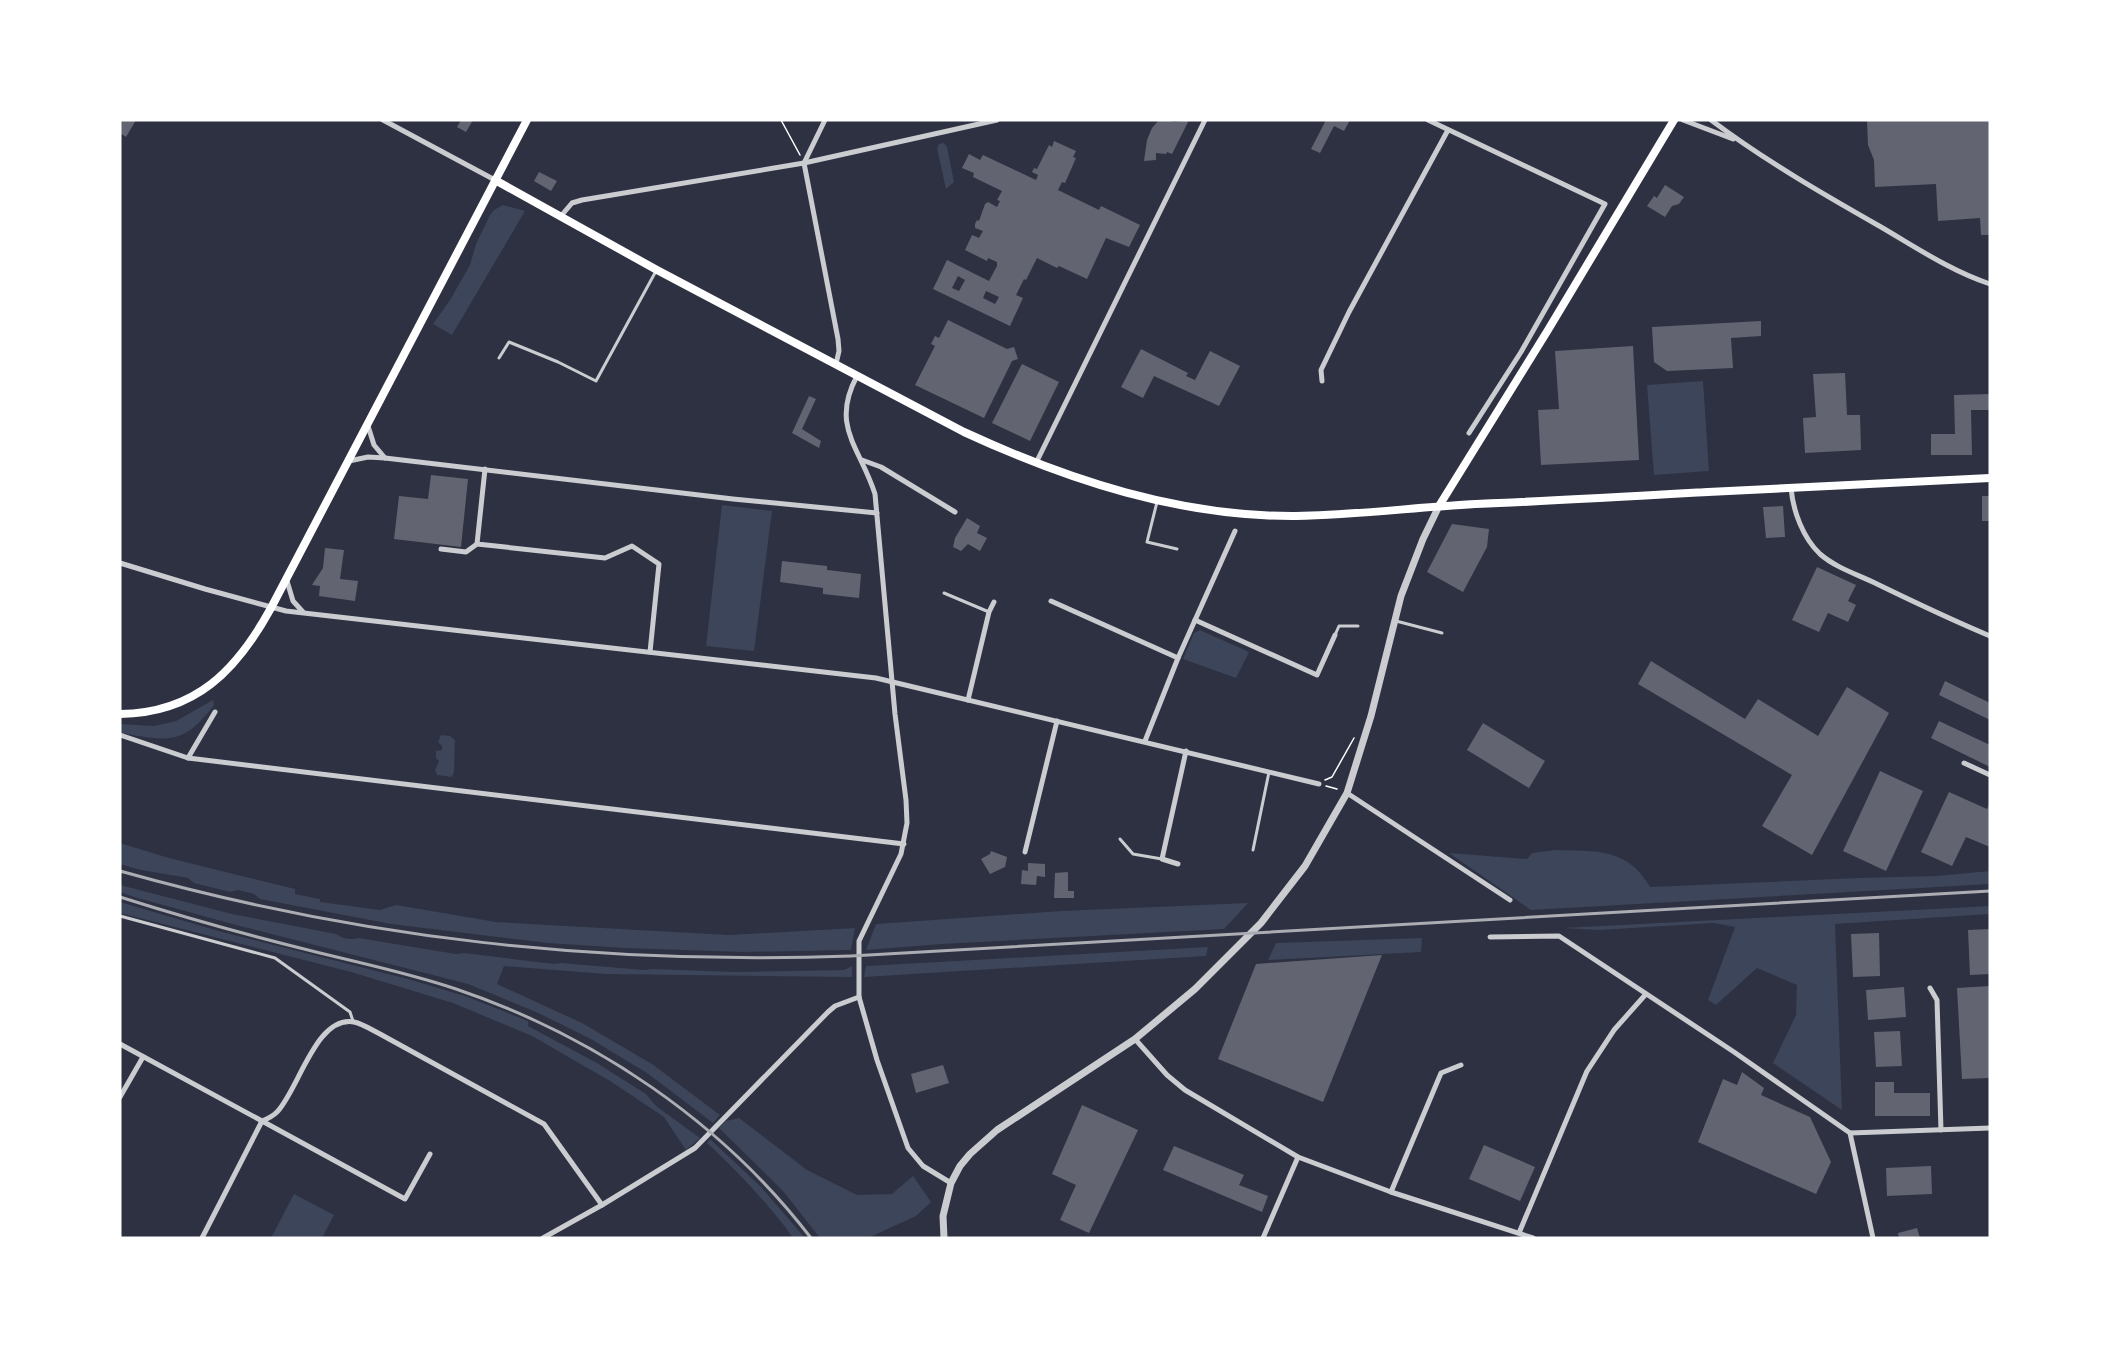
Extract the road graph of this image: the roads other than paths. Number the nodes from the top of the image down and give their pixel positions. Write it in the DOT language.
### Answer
graph roads {
  1 [pos="383,120"];
  2 [pos="527,120"];
  3 [pos="825,120"];
  4 [pos="997,120"];
  5 [pos="1205,120"];
  6 [pos="1428,120"];
  7 [pos="1674,120"];
  8 [pos="1683,120"];
  9 [pos="1710,120"];
  10 [pos="1448,130"];
  11 [pos="1740,142"];
  12 [pos="804,163"];
  13 [pos="495,180"];
  14 [pos="561,216"];
  15 [pos="657,270"];
  16 [pos="1990,284"];
  17 [pos="499,358"];
  18 [pos="836,364"];
  19 [pos="857,376"];
  20 [pos="1322,381"];
  21 [pos="368,422"];
  22 [pos="1469,433"];
  23 [pos="385,458"];
  24 [pos="862,460"];
  25 [pos="347,462"];
  26 [pos="1036,463"];
  27 [pos="485,469"];
  28 [pos="1990,478"];
  29 [pos="1791,488"];
  30 [pos="1158,500"];
  31 [pos="1439,506"];
  32 [pos="955,512"];
  33 [pos="877,513"];
  34 [pos="1235,531"];
  35 [pos="477,544"];
  36 [pos="441,549"];
  37 [pos="1177,549"];
  38 [pos="120,563"];
  39 [pos="286,578"];
  40 [pos="944,593"];
  41 [pos="1051,601"];
  42 [pos="994,602"];
  43 [pos="271,608"];
  44 [pos="989,612"];
  45 [pos="304,613"];
  46 [pos="1195,620"];
  47 [pos="1394,621"];
  48 [pos="1358,626"];
  49 [pos="1442,633"];
  50 [pos="1335,635"];
  51 [pos="1990,636"];
  52 [pos="650,652"];
  53 [pos="1178,658"];
  54 [pos="892,682"];
  55 [pos="968,700"];
  56 [pos="215,712"];
  57 [pos="120,714"];
  58 [pos="1057,721"];
  59 [pos="120,735"];
  60 [pos="1145,741"];
  61 [pos="1186,751"];
  62 [pos="188,758"];
  63 [pos="1964,763"];
  64 [pos="1269,771"];
  65 [pos="1990,775"];
  66 [pos="1319,784"];
  67 [pos="1347,793"];
  68 [pos="1120,839"];
  69 [pos="904,844"];
  70 [pos="1253,850"];
  71 [pos="1025,852"];
  72 [pos="1162,859"];
  73 [pos="1178,864"];
  74 [pos="1510,900"];
  75 [pos="120,916"];
  76 [pos="1490,937"];
  77 [pos="1930,988"];
  78 [pos="1646,994"];
  79 [pos="859,997"];
  80 [pos="354,1022"];
  81 [pos="1135,1039"];
  82 [pos="120,1044"];
  83 [pos="143,1057"];
  84 [pos="1461,1065"];
  85 [pos="120,1097"];
  86 [pos="262,1121"];
  87 [pos="1990,1128"];
  88 [pos="1941,1130"];
  89 [pos="1850,1133"];
  90 [pos="430,1154"];
  91 [pos="1298,1157"];
  92 [pos="951,1183"];
  93 [pos="1391,1192"];
  94 [pos="603,1205"];
  95 [pos="1519,1233"];
  96 [pos="202,1238"];
  97 [pos="543,1238"];
  98 [pos="944,1238"];
  99 [pos="1263,1238"];
  100 [pos="1533,1238"];
  101 [pos="1873,1238"];
  1 -- 13 [label="street"];
  2 -- 13 [label="main road"];
  3 -- 12 [label="street"];
  4 -- 12 [label="street"];
  5 -- 26 [label="street"];
  6 -- 10 [label="street"];
  7 -- 31 [label="main road"];
  8 -- 11 [label="street"];
  9 -- 11 [label="street"];
  10 -- 20 [label="street"];
  10 -- 22 [label="street"];
  11 -- 16 [label="street"];
  12 -- 14 [label="street"];
  12 -- 18 [label="street"];
  13 -- 14 [label="main road"];
  13 -- 21 [label="main road"];
  14 -- 15 [label="main road"];
  15 -- 17 [label="lane"];
  15 -- 18 [label="main road"];
  18 -- 19 [label="main road"];
  19 -- 24 [label="street"];
  19 -- 26 [label="main road"];
  21 -- 23 [label="street"];
  21 -- 25 [label="main road"];
  23 -- 25 [label="street"];
  23 -- 27 [label="street"];
  24 -- 32 [label="street"];
  24 -- 33 [label="street"];
  25 -- 39 [label="main road"];
  26 -- 30 [label="main road"];
  27 -- 33 [label="street"];
  27 -- 35 [label="street"];
  28 -- 29 [label="main road"];
  29 -- 31 [label="main road"];
  29 -- 51 [label="street"];
  30 -- 31 [label="main road"];
  30 -- 37 [label="lane"];
  31 -- 47 [label="street"];
  33 -- 54 [label="street"];
  34 -- 46 [label="street"];
  35 -- 36 [label="street"];
  35 -- 52 [label="street"];
  38 -- 43 [label="street"];
  39 -- 43 [label="main road"];
  39 -- 45 [label="street"];
  40 -- 44 [label="lane"];
  41 -- 53 [label="street"];
  42 -- 44 [label="street"];
  43 -- 45 [label="street"];
  43 -- 57 [label="main road"];
  44 -- 55 [label="street"];
  45 -- 52 [label="street"];
  46 -- 50 [label="street"];
  46 -- 53 [label="street"];
  47 -- 49 [label="lane"];
  47 -- 67 [label="street"];
  48 -- 50 [label="lane"];
  52 -- 54 [label="street"];
  53 -- 60 [label="street"];
  54 -- 55 [label="street"];
  54 -- 69 [label="street"];
  55 -- 58 [label="street"];
  56 -- 62 [label="street"];
  58 -- 60 [label="street"];
  58 -- 71 [label="street"];
  59 -- 62 [label="street"];
  60 -- 61 [label="street"];
  61 -- 64 [label="street"];
  61 -- 72 [label="street"];
  62 -- 69 [label="street"];
  63 -- 65 [label="street"];
  64 -- 66 [label="street"];
  64 -- 70 [label="lane"];
  67 -- 74 [label="street"];
  67 -- 81 [label="street"];
  68 -- 72 [label="lane"];
  69 -- 79 [label="street"];
  72 -- 73 [label="street"];
  75 -- 80 [label="lane"];
  76 -- 78 [label="street"];
  77 -- 88 [label="street"];
  78 -- 89 [label="street"];
  78 -- 95 [label="street"];
  79 -- 92 [label="street"];
  79 -- 94 [label="street"];
  80 -- 86 [label="street"];
  80 -- 94 [label="street"];
  81 -- 91 [label="street"];
  81 -- 92 [label="street"];
  82 -- 83 [label="street"];
  83 -- 85 [label="street"];
  83 -- 86 [label="street"];
  84 -- 93 [label="street"];
  86 -- 90 [label="street"];
  86 -- 96 [label="street"];
  87 -- 88 [label="street"];
  88 -- 89 [label="street"];
  89 -- 101 [label="street"];
  91 -- 93 [label="street"];
  91 -- 99 [label="street"];
  92 -- 98 [label="street"];
  93 -- 95 [label="street"];
  94 -- 97 [label="street"];
  95 -- 100 [label="street"];
}
